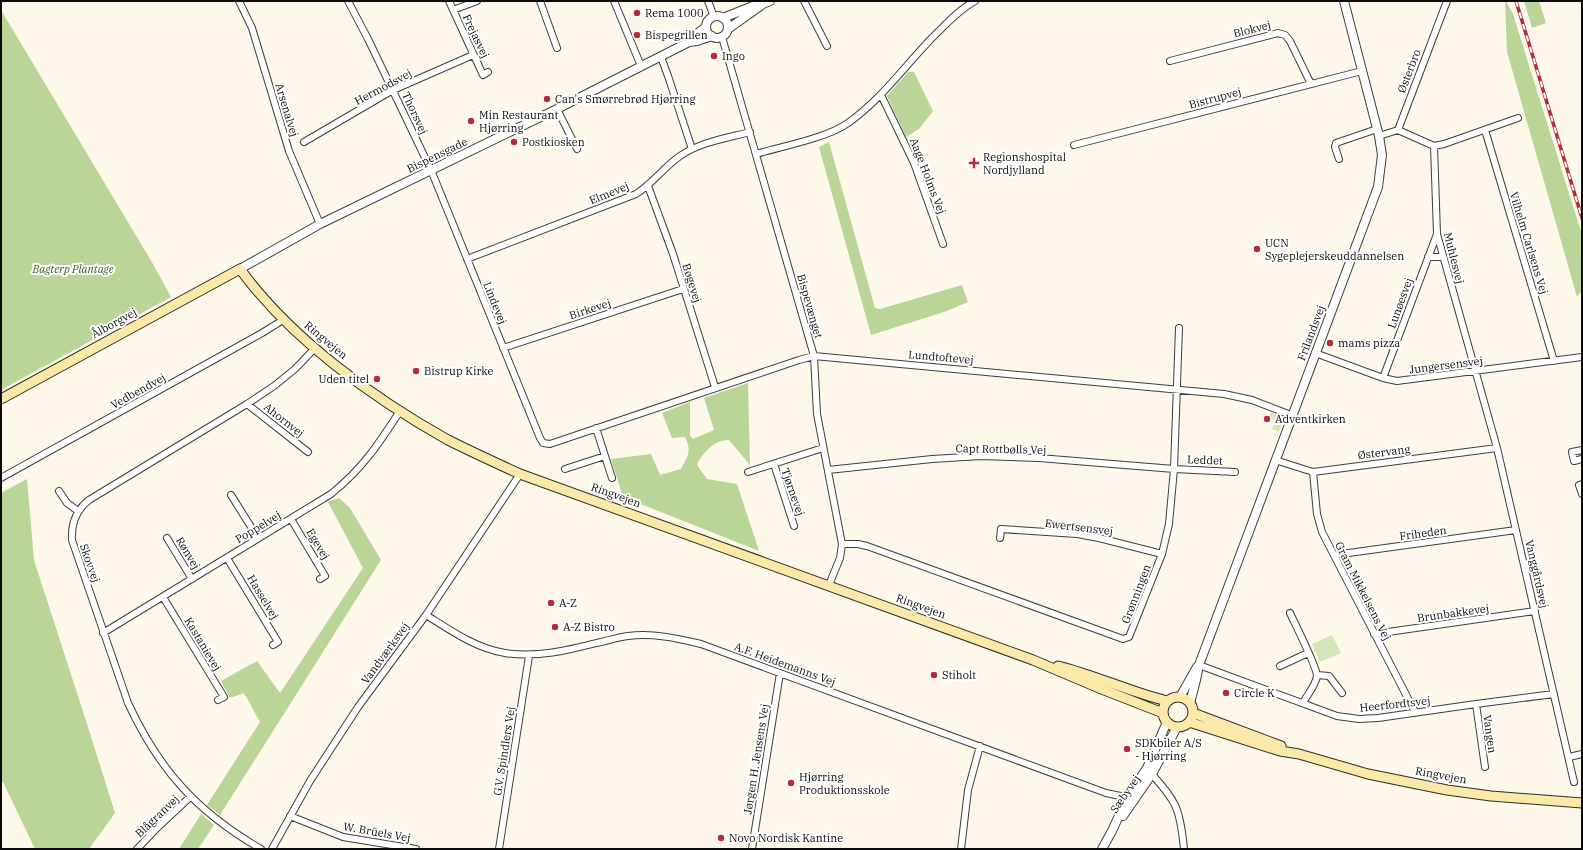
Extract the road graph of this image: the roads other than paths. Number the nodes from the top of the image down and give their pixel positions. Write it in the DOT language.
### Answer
graph roads {
  1 [pos="239,1"];
  2 [pos="348,1"];
  3 [pos="449,1"];
  4 [pos="477,1"];
  5 [pos="540,1"];
  6 [pos="614,1"];
  7 [pos="708,1"];
  8 [pos="804,1"];
  9 [pos="974,1"];
  10 [pos="1344,1"];
  11 [pos="1447,1"];
  12 [pos="767,2"];
  13 [pos="453,10"];
  14 [pos="714,17"];
  15 [pos="723,18"];
  16 [pos="706,27"];
  17 [pos="728,29"];
  18 [pos="712,36"];
  19 [pos="722,37"];
  20 [pos="689,42"];
  21 [pos="827,46"];
  22 [pos="557,48"];
  23 [pos="474,55"];
  24 [pos="661,57"];
  25 [pos="1170,61"];
  26 [pos="641,66"];
  27 [pos="1362,70"];
  28 [pos="488,72"];
  29 [pos="1311,84"];
  30 [pos="393,90"];
  31 [pos="881,94"];
  32 [pos="557,109"];
  33 [pos="1518,118"];
  34 [pos="1398,130"];
  35 [pos="1485,130"];
  36 [pos="750,132"];
  37 [pos="1378,133"];
  38 [pos="304,142"];
  39 [pos="1074,146"];
  40 [pos="1434,146"];
  41 [pos="577,149"];
  42 [pos="692,149"];
  43 [pos="756,154"];
  44 [pos="1339,159"];
  45 [pos="431,170"];
  46 [pos="648,186"];
  47 [pos="320,224"];
  48 [pos="1437,234"];
  49 [pos="943,244"];
  50 [pos="1428,257"];
  51 [pos="1443,257"];
  52 [pos="467,260"];
  53 [pos="240,269"];
  54 [pos="683,289"];
  55 [pos="283,320"];
  56 [pos="1179,328"];
  57 [pos="315,348"];
  58 [pos="503,348"];
  59 [pos="1316,353"];
  60 [pos="814,356"];
  61 [pos="1582,358"];
  62 [pos="1554,361"];
  63 [pos="1476,372"];
  64 [pos="1384,378"];
  65 [pos="715,387"];
  66 [pos="1177,389"];
  67 [pos="1,399"];
  68 [pos="247,404"];
  69 [pos="400,411"];
  70 [pos="1291,415"];
  71 [pos="596,428"];
  72 [pos="544,443"];
  73 [pos="823,448"];
  74 [pos="1497,448"];
  75 [pos="1582,450"];
  76 [pos="308,452"];
  77 [pos="605,456"];
  78 [pos="1582,459"];
  79 [pos="1275,460"];
  80 [pos="774,464"];
  81 [pos="565,469"];
  82 [pos="1174,469"];
  83 [pos="828,470"];
  84 [pos="748,472"];
  85 [pos="1235,472"];
  86 [pos="1313,472"];
  87 [pos="520,474"];
  88 [pos="1,478"];
  89 [pos="612,478"];
  90 [pos="1582,484"];
  91 [pos="59,491"];
  92 [pos="1582,494"];
  93 [pos="231,495"];
  94 [pos="78,511"];
  95 [pos="291,519"];
  96 [pos="794,526"];
  97 [pos="1516,530"];
  98 [pos="167,538"];
  99 [pos="258,538"];
  100 [pos="1000,538"];
  101 [pos="842,544"];
  102 [pos="1162,554"];
  103 [pos="1334,555"];
  104 [pos="227,558"];
  105 [pos="192,579"];
  106 [pos="320,579"];
  107 [pos="829,585"];
  108 [pos="163,596"];
  109 [pos="1535,611"];
  110 [pos="1290,613"];
  111 [pos="426,615"];
  112 [pos="103,633"];
  113 [pos="1374,634"];
  114 [pos="273,645"];
  115 [pos="1308,653"];
  116 [pos="528,656"];
  117 [pos="1033,660"];
  118 [pos="1199,665"];
  119 [pos="1280,666"];
  120 [pos="780,673"];
  121 [pos="1317,675"];
  122 [pos="1342,693"];
  123 [pos="1554,694"];
  124 [pos="1180,697"];
  125 [pos="218,700"];
  126 [pos="1167,702"];
  127 [pos="1190,703"];
  128 [pos="1303,704"];
  129 [pos="1476,704"];
  130 [pos="1415,712"];
  131 [pos="1163,713"];
  132 [pos="1193,713"];
  133 [pos="1167,722"];
  134 [pos="1189,722"];
  135 [pos="1177,727"];
  136 [pos="980,746"];
  137 [pos="1298,754"];
  138 [pos="1582,754"];
  139 [pos="1569,757"];
  140 [pos="1485,767"];
  141 [pos="1150,771"];
  142 [pos="1574,782"];
  143 [pos="190,797"];
  144 [pos="1131,799"];
  145 [pos="1582,803"];
  146 [pos="290,816"];
  147 [pos="137,849"];
  148 [pos="261,849"];
  149 [pos="272,849"];
  150 [pos="416,849"];
  151 [pos="499,849"];
  152 [pos="752,849"];
  153 [pos="961,849"];
  154 [pos="1102,849"];
  155 [pos="1184,849"];
  1 -- 47 [label="street, Arsenalvej"];
  2 -- 30 [label="street, Thorsvej"];
  3 -- 13 [label="street, Frejasvej"];
  4 -- 13 [label="street"];
  5 -- 22 [label="street"];
  6 -- 26 [label="street"];
  7 -- 14 [label="street"];
  8 -- 21 [label="street"];
  9 -- 31 [label="street"];
  10 -- 27 [label="street, Frilandsvej"];
  11 -- 34 [label="street, Østerbro"];
  12 -- 15 [label="street"];
  12 -- 17 [label="street"];
  13 -- 23 [label="street, Frejasvej"];
  14 -- 15 [label="street"];
  14 -- 16 [label="street"];
  15 -- 17 [label="street"];
  16 -- 18 [label="street"];
  16 -- 20 [label="street, Bispensgade"];
  17 -- 19 [label="street"];
  18 -- 19 [label="street"];
  18 -- 20 [label="street, Bispensgade"];
  19 -- 36 [label="street, Bispevænget"];
  20 -- 24 [label="street, Bispensgade"];
  23 -- 28 [label="street, Frejasvej"];
  23 -- 30 [label="street, Hermodsvej"];
  24 -- 26 [label="street, Bispensgade"];
  24 -- 42 [label="street"];
  25 -- 29 [label="street, Blokvej"];
  26 -- 32 [label="street, Bispensgade"];
  27 -- 29 [label="street, Bistrupvej"];
  27 -- 37 [label="street, Frilandsvej"];
  29 -- 39 [label="street, Bistrupvej"];
  30 -- 38 [label="street, Hermodsvej"];
  30 -- 45 [label="street, Thorsvej"];
  31 -- 43 [label="street"];
  31 -- 49 [label="street, Aage Holms Vej"];
  32 -- 41 [label="street"];
  32 -- 45 [label="street, Bispensgade"];
  33 -- 35 [label="street"];
  34 -- 37 [label="street"];
  34 -- 40 [label="street"];
  35 -- 40 [label="street"];
  35 -- 62 [label="street, Vilhelm Carlsens Vej"];
  36 -- 42 [label="street, Elmevej"];
  36 -- 43 [label="street, Bispevænget"];
  37 -- 44 [label="street"];
  37 -- 59 [label="street, Frilandsvej"];
  40 -- 48 [label="street, Muhlesvej"];
  42 -- 46 [label="street, Elmevej"];
  43 -- 60 [label="street, Bispevænget"];
  45 -- 47 [label="street, Bispensgade"];
  45 -- 52 [label="street, Lindevej"];
  46 -- 52 [label="street, Elmevej"];
  46 -- 54 [label="street, Bøgevej"];
  47 -- 53 [label="street, Bispensgade"];
  48 -- 50 [label="street, Lunøesvej"];
  48 -- 51 [label="street, Muhlesvej"];
  50 -- 51 [label="street"];
  50 -- 64 [label="street, Lunøesvej"];
  51 -- 63 [label="street, Muhlesvej"];
  52 -- 58 [label="street, Lindevej"];
  53 -- 55 [label="main road, Ringvejen"];
  53 -- 67 [label="main road, Ålborgvej"];
  54 -- 58 [label="street, Birkevej"];
  54 -- 65 [label="street, Bøgevej"];
  55 -- 57 [label="main road, Ringvejen"];
  55 -- 88 [label="street, Vedbendvej"];
  56 -- 66 [label="street, Grønningen"];
  57 -- 68 [label="street"];
  57 -- 69 [label="main road, Ringvejen"];
  58 -- 72 [label="street, Lindevej"];
  59 -- 64 [label="street, Jungersensvej"];
  59 -- 70 [label="street, Frilandsvej"];
  60 -- 65 [label="street, Lundtoftevej"];
  60 -- 66 [label="street, Lundtoftevej"];
  60 -- 73 [label="street, Bispevænget"];
  61 -- 62 [label="street, Jungersensvej"];
  62 -- 63 [label="street, Jungersensvej"];
  63 -- 64 [label="street, Jungersensvej"];
  63 -- 74 [label="street, Vanggårdsvej"];
  65 -- 71 [label="street, Lundtoftevej"];
  66 -- 70 [label="street, Lundtoftevej"];
  66 -- 82 [label="street, Grønningen"];
  68 -- 76 [label="street, Ahornvej"];
  68 -- 94 [label="street"];
  69 -- 87 [label="main road, Ringvejen"];
  69 -- 95 [label="street, Poppelvej"];
  70 -- 79 [label="street, Frilandsvej"];
  71 -- 72 [label="street, Lundtoftevej"];
  71 -- 77 [label="street"];
  73 -- 80 [label="street, Tjørnevej"];
  73 -- 83 [label="street, Bispevænget"];
  74 -- 86 [label="street, Østervang"];
  74 -- 97 [label="street, Vanggårdsvej"];
  75 -- 78 [label="street"];
  77 -- 81 [label="street"];
  77 -- 89 [label="street"];
  79 -- 86 [label="street, Østervang"];
  79 -- 118 [label="street, Frilandsvej"];
  80 -- 84 [label="street, Tjørnevej"];
  80 -- 96 [label="street, Tjørnevej"];
  82 -- 83 [label="street, Capt Rottbølls Vej"];
  82 -- 85 [label="street, Leddet"];
  82 -- 102 [label="street, Grønningen"];
  83 -- 101 [label="street, Bispevænget"];
  86 -- 103 [label="street, Gram Mikkelsens Vej"];
  87 -- 107 [label="main road, Ringvejen"];
  87 -- 111 [label="street, Vandværksvej"];
  90 -- 92 [label="street"];
  91 -- 94 [label="street"];
  93 -- 99 [label="street"];
  94 -- 112 [label="street, Skovvej"];
  95 -- 99 [label="street, Poppelvej"];
  95 -- 106 [label="street, Egevej"];
  97 -- 103 [label="street, Friheden"];
  97 -- 109 [label="street, Vanggårdsvej"];
  98 -- 105 [label="street, Rønvej"];
  99 -- 104 [label="street, Poppelvej"];
  100 -- 102 [label="street, Ewertsensvej"];
  101 -- 102 [label="street, Grønningen"];
  101 -- 107 [label="street, Bispevænget"];
  103 -- 113 [label="street, Gram Mikkelsens Vej"];
  104 -- 105 [label="street, Poppelvej"];
  104 -- 114 [label="street, Hasselvej"];
  105 -- 108 [label="street, Poppelvej"];
  107 -- 117 [label="main road, Ringvejen"];
  108 -- 112 [label="street, Poppelvej"];
  108 -- 125 [label="street, Kastanievej"];
  109 -- 113 [label="street, Brunbakkevej"];
  109 -- 123 [label="street, Vanggårdsvej"];
  110 -- 115 [label="street"];
  111 -- 116 [label="street, A.F. Heidemanns Vej"];
  111 -- 146 [label="street, Vandværksvej"];
  112 -- 143 [label="street, Skovvej"];
  113 -- 130 [label="street, Gram Mikkelsens Vej"];
  115 -- 119 [label="street"];
  115 -- 121 [label="street"];
  116 -- 120 [label="street, A.F. Heidemanns Vej"];
  116 -- 151 [label="street, G.V. Spindlers Vej"];
  117 -- 126 [label="main road, Ringvejen"];
  117 -- 131 [label="main road, Ringvejen"];
  118 -- 124 [label="street, Frilandsvej"];
  118 -- 127 [label="street, Frilandsvej"];
  118 -- 128 [label="street, Heerfordtsvej"];
  120 -- 136 [label="street, A.F. Heidemanns Vej"];
  120 -- 152 [label="street, Jørgen H. Jensens Vej"];
  121 -- 122 [label="street"];
  121 -- 128 [label="street"];
  123 -- 129 [label="street, Heerfordtsvej"];
  123 -- 139 [label="street, Vanggårdsvej"];
  124 -- 126 [label="main road"];
  124 -- 127 [label="main road"];
  126 -- 131 [label="main road"];
  127 -- 132 [label="main road"];
  128 -- 130 [label="street, Heerfordtsvej"];
  129 -- 130 [label="street, Heerfordtsvej"];
  129 -- 140 [label="street, Vangen"];
  131 -- 133 [label="main road"];
  132 -- 134 [label="main road"];
  132 -- 137 [label="main road, Ringvejen"];
  133 -- 135 [label="main road"];
  133 -- 141 [label="street, Sæbyvej"];
  134 -- 135 [label="main road"];
  134 -- 137 [label="main road, Ringvejen"];
  135 -- 141 [label="street, Sæbyvej"];
  136 -- 144 [label="street, A.F. Heidemanns Vej"];
  136 -- 153 [label="street"];
  137 -- 145 [label="main road, Ringvejen"];
  138 -- 139 [label="street"];
  139 -- 142 [label="street, Vanggårdsvej"];
  141 -- 144 [label="street, Sæbyvej"];
  141 -- 155 [label="street"];
  143 -- 147 [label="street, Blågranvej"];
  143 -- 148 [label="street, Skovvej"];
  144 -- 154 [label="street, Sæbyvej"];
  146 -- 149 [label="street, Vandværksvej"];
  146 -- 150 [label="street, W. Brüels Vej"];
}
